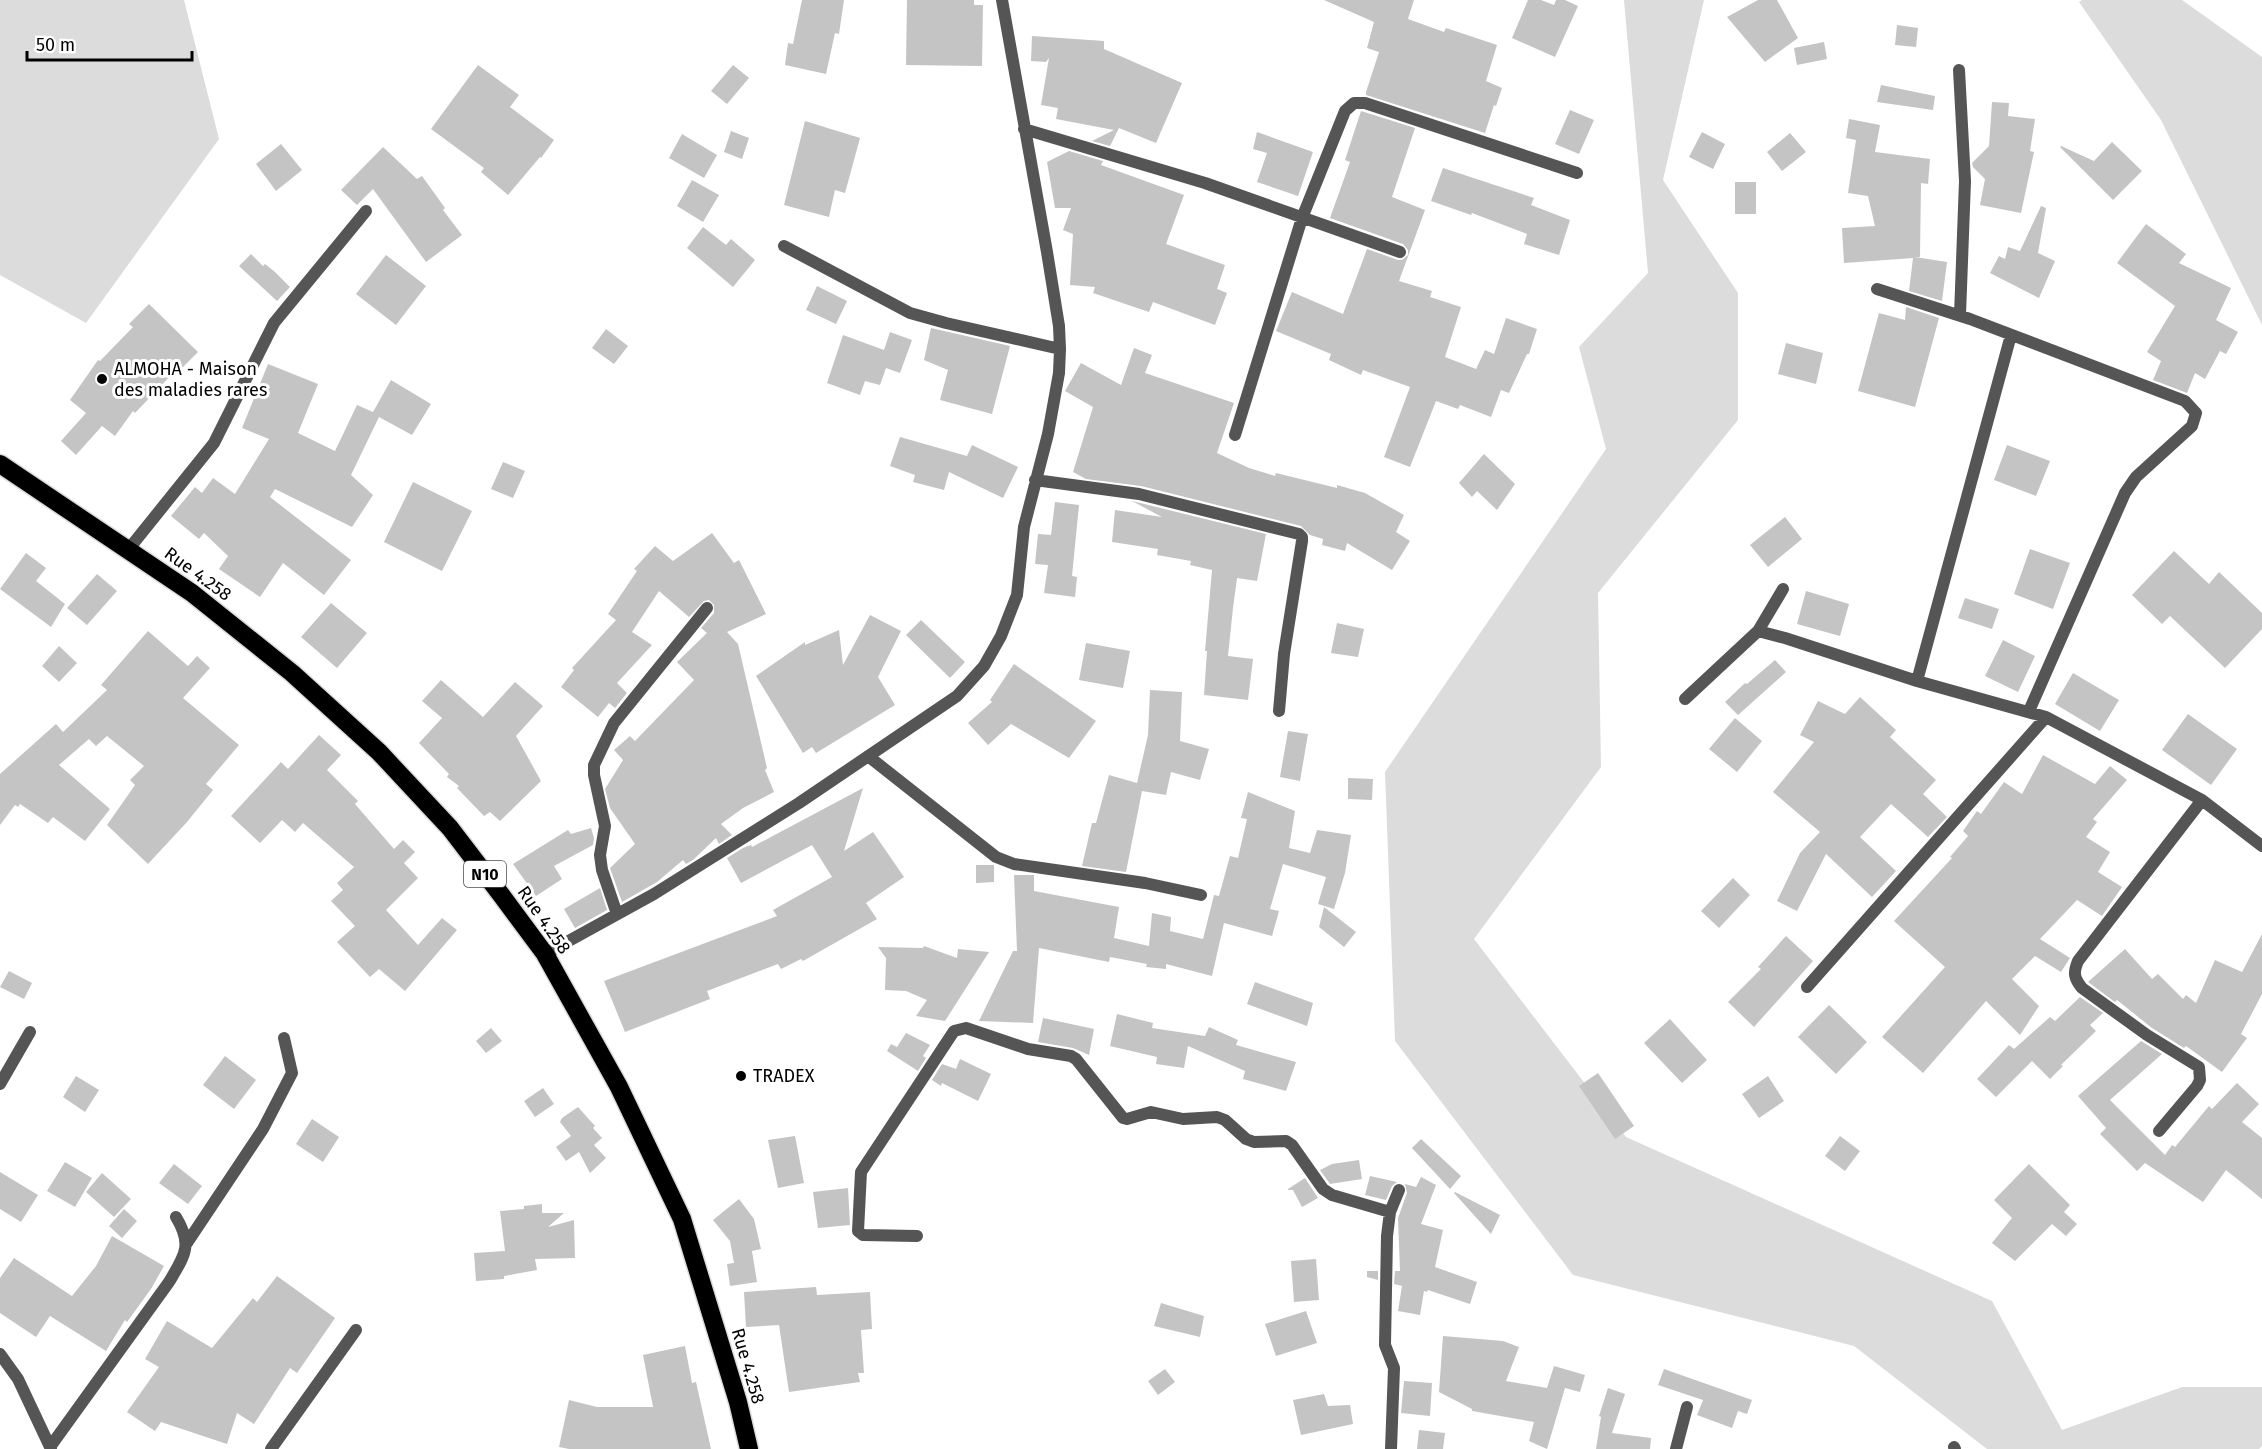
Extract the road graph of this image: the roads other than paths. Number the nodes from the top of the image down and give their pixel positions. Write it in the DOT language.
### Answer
graph roads {
  1 [pos="1002,0"];
  2 [pos="1959,70"];
  3 [pos="1024,129"];
  4 [pos="1577,173"];
  5 [pos="366,211"];
  6 [pos="1302,218"];
  7 [pos="784,246"];
  8 [pos="1400,252"];
  9 [pos="1877,289"];
  10 [pos="1960,315"];
  11 [pos="2011,335"];
  12 [pos="1060,349"];
  13 [pos="1235,435"];
  14 [pos="0,464"];
  15 [pos="1035,480"];
  16 [pos="128,550"];
  17 [pos="1783,589"];
  18 [pos="707,608"];
  19 [pos="1758,631"];
  20 [pos="1917,681"];
  21 [pos="1686,699"];
  22 [pos="1279,711"];
  23 [pos="2029,711"];
  24 [pos="2046,717"];
  25 [pos="868,756"];
  26 [pos="2202,800"];
  27 [pos="2262,846"];
  28 [pos="1201,895"];
  29 [pos="617,914"];
  30 [pos="545,954"];
  31 [pos="1807,987"];
  32 [pos="30,1032"];
  33 [pos="284,1038"];
  34 [pos="0,1084"];
  35 [pos="2159,1131"];
  36 [pos="1399,1190"];
  37 [pos="1390,1212"];
  38 [pos="176,1217"];
  39 [pos="917,1236"];
  40 [pos="187,1243"];
  41 [pos="356,1330"];
  42 [pos="0,1354"];
  43 [pos="1687,1407"];
  44 [pos="51,1448"];
  45 [pos="271,1449"];
  46 [pos="749,1449"];
  47 [pos="1391,1449"];
  48 [pos="1676,1449"];
  1 -- 3 [label="street"];
  2 -- 10 [label="street"];
  3 -- 6 [label="street"];
  3 -- 12 [label="street"];
  4 -- 6 [label="street"];
  5 -- 16 [label="street"];
  6 -- 8 [label="street"];
  6 -- 13 [label="street"];
  7 -- 12 [label="street"];
  9 -- 10 [label="street"];
  10 -- 11 [label="street"];
  11 -- 20 [label="street"];
  11 -- 23 [label="street"];
  12 -- 15 [label="street"];
  14 -- 16 [label="highway, Rue 4.258 / N10"];
  15 -- 22 [label="street"];
  15 -- 25 [label="street"];
  16 -- 30 [label="highway, Rue 4.258 / N10"];
  17 -- 19 [label="street"];
  18 -- 29 [label="street"];
  19 -- 20 [label="street"];
  19 -- 21 [label="street"];
  20 -- 23 [label="street"];
  23 -- 24 [label="street"];
  24 -- 26 [label="street"];
  24 -- 31 [label="street"];
  25 -- 28 [label="street"];
  25 -- 29 [label="street"];
  26 -- 27 [label="street"];
  26 -- 35 [label="street"];
  29 -- 30 [label="street"];
  30 -- 46 [label="highway, Rue 4.258 / N10"];
  32 -- 34 [label="street"];
  33 -- 40 [label="street"];
  36 -- 37 [label="street"];
  37 -- 39 [label="street"];
  37 -- 47 [label="street"];
  38 -- 40 [label="street"];
  40 -- 44 [label="street"];
  41 -- 45 [label="street"];
  42 -- 44 [label="street"];
  43 -- 48 [label="street"];
}
